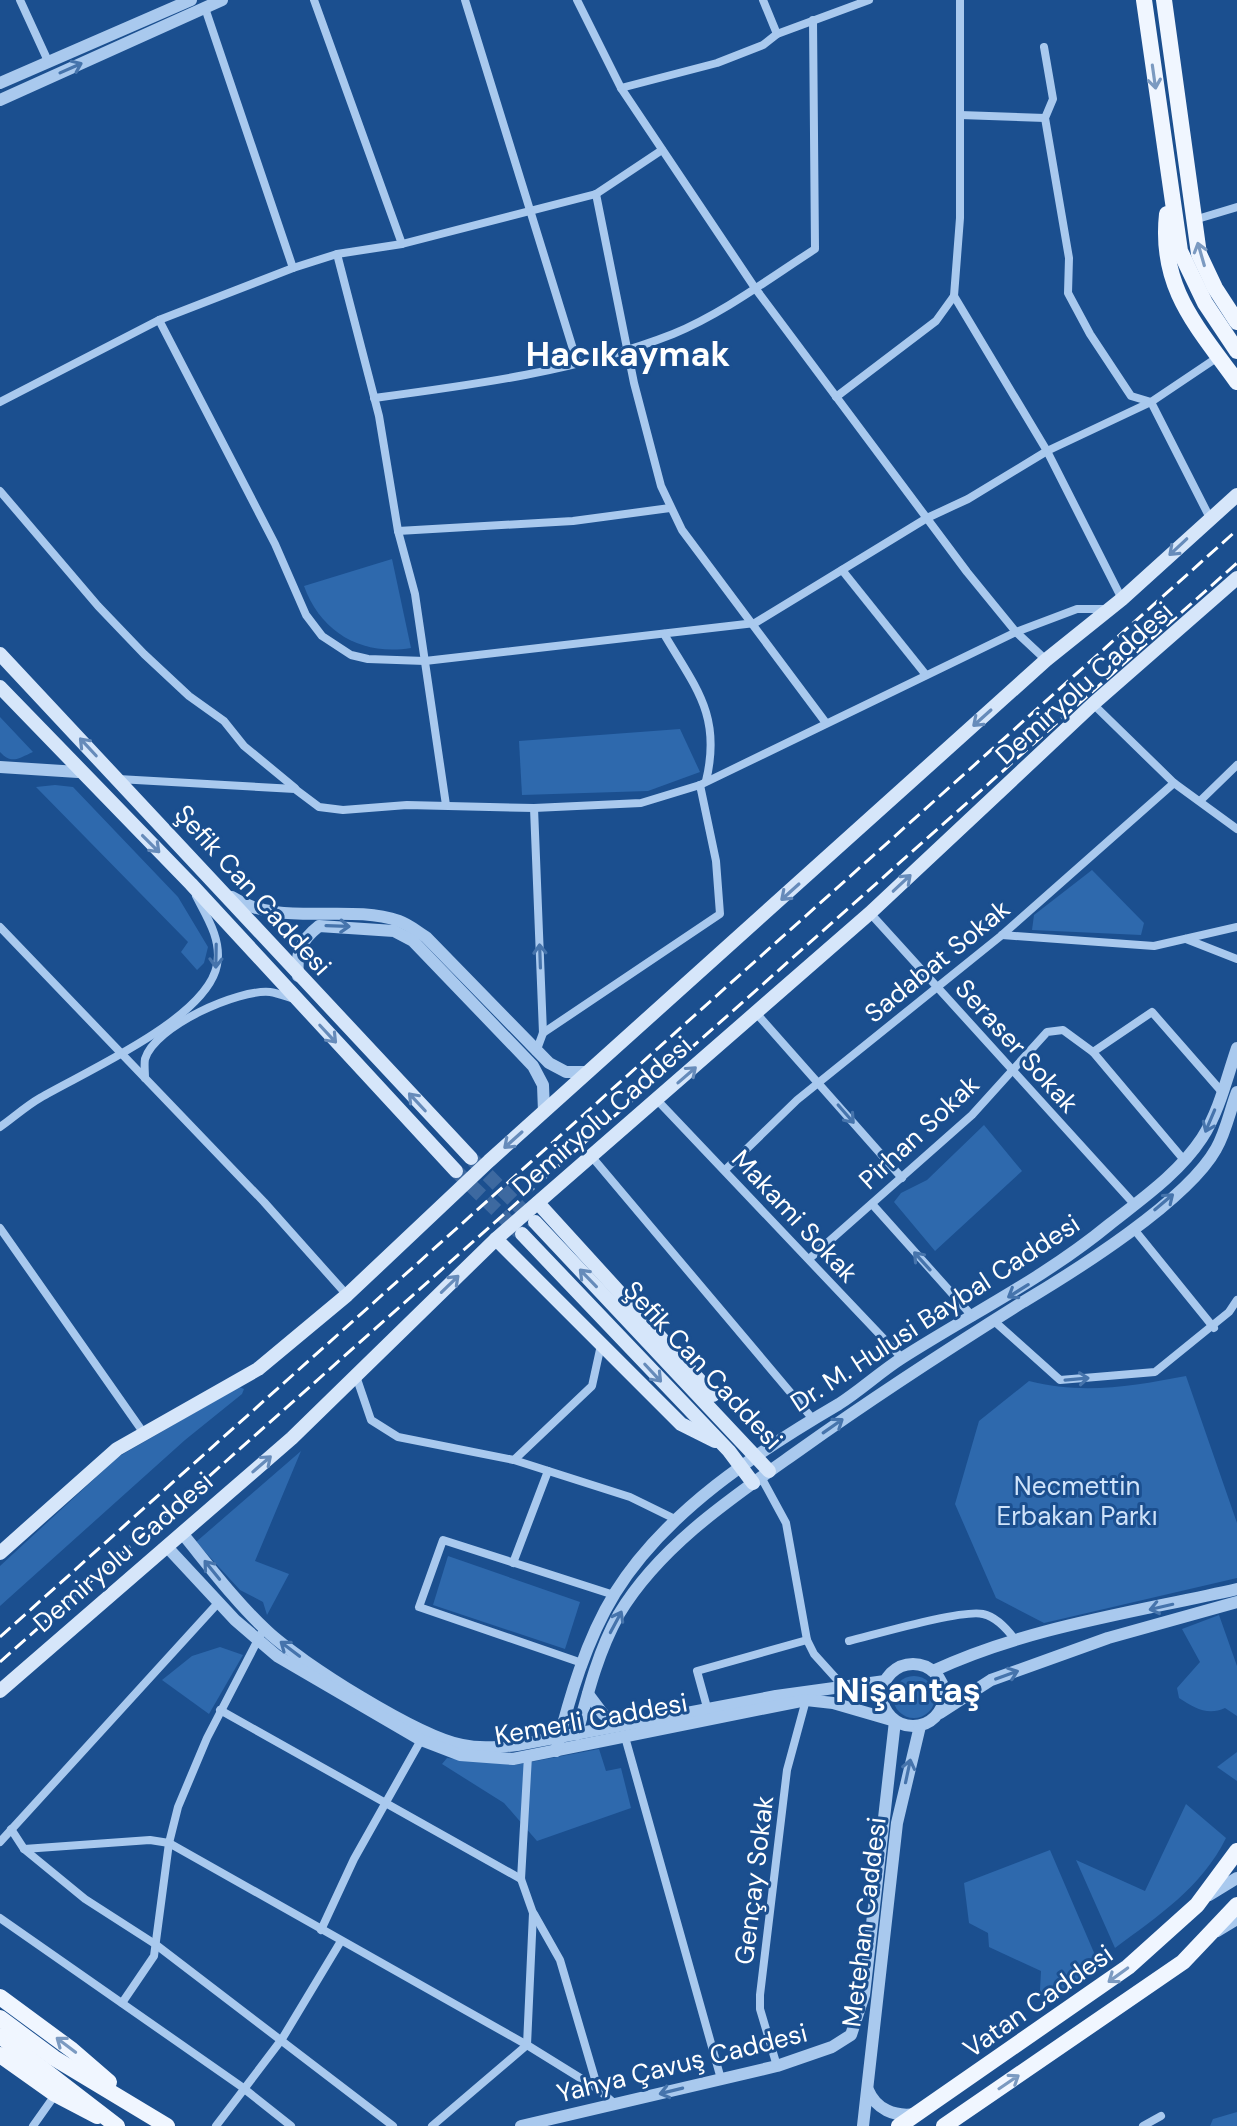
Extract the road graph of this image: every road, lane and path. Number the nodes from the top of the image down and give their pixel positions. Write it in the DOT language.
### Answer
graph roads {
  1 [pos="20,0"];
  2 [pos="191,0"];
  3 [pos="222,0"];
  4 [pos="314,0"];
  5 [pos="465,0"];
  6 [pos="577,0"];
  7 [pos="763,0"];
  8 [pos="869,0"];
  9 [pos="960,0"];
  10 [pos="1144,0"];
  11 [pos="1164,0"];
  12 [pos="205,8"];
  13 [pos="813,20"];
  14 [pos="777,34"];
  15 [pos="1044,47"];
  16 [pos="48,61"];
  17 [pos="0,83"];
  18 [pos="621,88"];
  19 [pos="0,100"];
  20 [pos="960,115"];
  21 [pos="1045,118"];
  22 [pos="662,150"];
  23 [pos="1170,188"];
  24 [pos="596,194"];
  25 [pos="1237,207"];
  26 [pos="529,210"];
  27 [pos="1194,220"];
  28 [pos="402,244"];
  29 [pos="337,254"];
  30 [pos="293,268"];
  31 [pos="755,288"];
  32 [pos="954,296"];
  33 [pos="159,320"];
  34 [pos="1237,322"];
  35 [pos="628,348"];
  36 [pos="1237,351"];
  37 [pos="1219,356"];
  38 [pos="577,362"];
  39 [pos="1237,382"];
  40 [pos="836,397"];
  41 [pos="374,398"];
  42 [pos="0,402"];
  43 [pos="1151,402"];
  44 [pos="1047,451"];
  45 [pos="0,491"];
  46 [pos="1237,495"];
  47 [pos="670,508"];
  48 [pos="927,518"];
  49 [pos="1210,518"];
  50 [pos="398,531"];
  51 [pos="842,570"];
  52 [pos="1237,578"];
  53 [pos="1122,599"];
  54 [pos="1109,609"];
  55 [pos="755,623"];
  56 [pos="1016,632"];
  57 [pos="664,634"];
  58 [pos="0,654"];
  59 [pos="1046,660"];
  60 [pos="425,661"];
  61 [pos="926,675"];
  62 [pos="0,687"];
  63 [pos="1093,704"];
  64 [pos="826,723"];
  65 [pos="1237,765"];
  66 [pos="0,767"];
  67 [pos="78,772"];
  68 [pos="117,779"];
  69 [pos="703,783"];
  70 [pos="1174,783"];
  71 [pos="295,789"];
  72 [pos="1200,801"];
  73 [pos="446,805"];
  74 [pos="534,808"];
  75 [pos="1237,829"];
  76 [pos="191,884"];
  77 [pos="222,890"];
  78 [pos="870,913"];
  79 [pos="0,927"];
  80 [pos="1237,927"];
  81 [pos="1002,935"];
  82 [pos="1185,939"];
  83 [pos="1237,959"];
  84 [pos="298,976"];
  85 [pos="937,987"];
  86 [pos="296,1000"];
  87 [pos="757,1014"];
  88 [pos="543,1033"];
  89 [pos="141,1042"];
  90 [pos="1237,1048"];
  91 [pos="536,1052"];
  92 [pos="1093,1052"];
  93 [pos="124,1055"];
  94 [pos="1011,1069"];
  95 [pos="589,1072"];
  96 [pos="145,1078"];
  97 [pos="818,1083"];
  98 [pos="1222,1092"];
  99 [pos="1237,1092"];
  100 [pos="658,1101"];
  101 [pos="544,1112"];
  102 [pos="0,1127"];
  103 [pos="592,1157"];
  104 [pos="471,1158"];
  105 [pos="1184,1160"];
  106 [pos="725,1170"];
  107 [pos="456,1171"];
  108 [pos="902,1178"];
  109 [pos="538,1203"];
  110 [pos="872,1204"];
  111 [pos="1135,1205"];
  112 [pos="535,1222"];
  113 [pos="0,1228"];
  114 [pos="1133,1228"];
  115 [pos="522,1234"];
  116 [pos="496,1239"];
  117 [pos="809,1259"];
  118 [pos="347,1295"];
  119 [pos="1237,1300"];
  120 [pos="1237,1314"];
  121 [pos="973,1317"];
  122 [pos="1223,1317"];
  123 [pos="994,1321"];
  124 [pos="1213,1327"];
  125 [pos="601,1345"];
  126 [pos="902,1358"];
  127 [pos="355,1375"];
  128 [pos="812,1418"];
  129 [pos="143,1432"];
  130 [pos="736,1432"];
  131 [pos="718,1442"];
  132 [pos="758,1456"];
  133 [pos="514,1460"];
  134 [pos="742,1467"];
  135 [pos="548,1471"];
  136 [pos="761,1477"];
  137 [pos="677,1520"];
  138 [pos="182,1533"];
  139 [pos="168,1548"];
  140 [pos="0,1553"];
  141 [pos="513,1563"];
  142 [pos="1237,1589"];
  143 [pos="614,1595"];
  144 [pos="1237,1602"];
  145 [pos="218,1603"];
  146 [pos="264,1628"];
  147 [pos="257,1640"];
  148 [pos="807,1640"];
  149 [pos="849,1641"];
  150 [pos="1016,1641"];
  151 [pos="582,1663"];
  152 [pos="933,1671"];
  153 [pos="885,1681"];
  154 [pos="842,1685"];
  155 [pos="0,1691"];
  156 [pos="588,1694"];
  157 [pos="806,1700"];
  158 [pos="220,1710"];
  159 [pos="708,1711"];
  160 [pos="940,1713"];
  161 [pos="895,1721"];
  162 [pos="619,1724"];
  163 [pos="920,1726"];
  164 [pos="577,1734"];
  165 [pos="625,1737"];
  166 [pos="559,1738"];
  167 [pos="421,1740"];
  168 [pos="556,1751"];
  169 [pos="528,1756"];
  170 [pos="385,1803"];
  171 [pos="11,1829"];
  172 [pos="0,1842"];
  173 [pos="169,1843"];
  174 [pos="24,1849"];
  175 [pos="1237,1851"];
  176 [pos="1237,1878"];
  177 [pos="521,1879"];
  178 [pos="1197,1905"];
  179 [pos="1237,1905"];
  180 [pos="533,1913"];
  181 [pos="0,1918"];
  182 [pos="1237,1919"];
  183 [pos="321,1930"];
  184 [pos="1211,1935"];
  185 [pos="341,1941"];
  186 [pos="155,1944"];
  187 [pos="0,1997"];
  188 [pos="122,2003"];
  189 [pos="0,2018"];
  190 [pos="851,2035"];
  191 [pos="0,2036"];
  192 [pos="282,2039"];
  193 [pos="527,2045"];
  194 [pos="0,2055"];
  195 [pos="777,2066"];
  196 [pos="721,2079"];
  197 [pos="242,2087"];
  198 [pos="867,2087"];
  199 [pos="598,2089"];
  200 [pos="55,2094"];
  201 [pos="124,2097"];
  202 [pos="615,2105"];
  203 [pos="918,2114"];
  204 [pos="1161,2116"];
  205 [pos="115,2125"];
  206 [pos="33,2126"];
  207 [pos="167,2126"];
  208 [pos="216,2126"];
  209 [pos="291,2126"];
  210 [pos="393,2126"];
  211 [pos="432,2126"];
  212 [pos="521,2126"];
  213 [pos="863,2126"];
  214 [pos="899,2126"];
  215 [pos="944,2126"];
  216 [pos="1143,2126"];
  1 -- 16 [label="street"];
  2 -- 16 [label="street"];
  3 -- 12 [label="street"];
  4 -- 28 [label="street"];
  5 -- 26 [label="street"];
  6 -- 18 [label="street"];
  7 -- 14 [label="street"];
  8 -- 13 [label="street"];
  9 -- 20 [label="street"];
  10 -- 23 [label="main road, one-way"];
  11 -- 27 [label="main road"];
  19 -- 12 [label="street, one-way"];
  12 -- 30 [label="street"];
  13 -- 14 [label="street"];
  13 -- 31 [label="street"];
  14 -- 18 [label="street"];
  15 -- 21 [label="street"];
  16 -- 17 [label="street"];
  18 -- 22 [label="street"];
  20 -- 21 [label="street"];
  20 -- 32 [label="street"];
  21 -- 43 [label="street"];
  22 -- 24 [label="street"];
  22 -- 31 [label="street"];
  23 -- 36 [label="main road"];
  23 -- 37 [label="main road"];
  24 -- 26 [label="street"];
  24 -- 35 [label="street"];
  25 -- 27 [label="street"];
  26 -- 28 [label="street"];
  26 -- 38 [label="street"];
  34 -- 27 [label="main road, one-way"];
  28 -- 29 [label="street"];
  29 -- 30 [label="street"];
  29 -- 41 [label="street"];
  30 -- 33 [label="street"];
  31 -- 35 [label="street"];
  31 -- 40 [label="street"];
  32 -- 40 [label="street"];
  32 -- 44 [label="street"];
  33 -- 42 [label="street"];
  33 -- 60 [label="street"];
  35 -- 38 [label="street"];
  35 -- 47 [label="street"];
  37 -- 39 [label="main road"];
  37 -- 43 [label="street"];
  38 -- 41 [label="street"];
  40 -- 48 [label="street"];
  41 -- 50 [label="street"];
  43 -- 44 [label="street"];
  43 -- 49 [label="street"];
  44 -- 48 [label="street"];
  44 -- 53 [label="street"];
  45 -- 71 [label="street"];
  46 -- 49 [label="main road, Demiryolu Caddesi"];
  47 -- 50 [label="street"];
  47 -- 55 [label="street"];
  48 -- 51 [label="street"];
  48 -- 56 [label="street"];
  49 -- 53 [label="main road, Demiryolu Caddesi, one-way"];
  50 -- 60 [label="street"];
  51 -- 55 [label="street"];
  51 -- 61 [label="street"];
  52 -- 63 [label="main road, Demiryolu Caddesi"];
  53 -- 54 [label="main road, Demiryolu Caddesi"];
  54 -- 56 [label="street"];
  54 -- 59 [label="main road, Demiryolu Caddesi"];
  55 -- 57 [label="street"];
  55 -- 64 [label="street"];
  56 -- 59 [label="street"];
  56 -- 61 [label="street"];
  57 -- 60 [label="street"];
  57 -- 69 [label="street"];
  68 -- 58 [label="main road, Şefik Can Caddesi, one-way"];
  59 -- 95 [label="main road, Demiryolu Caddesi, one-way"];
  60 -- 73 [label="street"];
  61 -- 64 [label="street"];
  62 -- 67 [label="main road, Şefik Can Caddesi"];
  63 -- 70 [label="street"];
  78 -- 63 [label="main road, Demiryolu Caddesi, one-way"];
  64 -- 69 [label="street"];
  65 -- 72 [label="street"];
  66 -- 67 [label="street"];
  67 -- 76 [label="main road, Şefik Can Caddesi, one-way"];
  68 -- 71 [label="street"];
  68 -- 77 [label="main road, Şefik Can Caddesi"];
  69 -- 74 [label="street"];
  69 -- 88 [label="street"];
  70 -- 72 [label="street"];
  70 -- 81 [label="street, Sadabat Sokak"];
  71 -- 73 [label="street"];
  72 -- 75 [label="street"];
  73 -- 74 [label="street"];
  88 -- 74 [label="street, one-way"];
  76 -- 86 [label="main road, Şefik Can Caddesi"];
  76 -- 89 [label="street, one-way"];
  77 -- 84 [label="main road, Şefik Can Caddesi"];
  77 -- 91 [label="street"];
  78 -- 85 [label="street, Seraser Sokak"];
  78 -- 87 [label="main road, Demiryolu Caddesi"];
  79 -- 93 [label="street"];
  80 -- 82 [label="street"];
  81 -- 82 [label="street"];
  81 -- 85 [label="street, Sadabat Sokak"];
  82 -- 83 [label="street"];
  84 -- 101 [label="street, one-way"];
  104 -- 84 [label="main road, Şefik Can Caddesi, one-way"];
  85 -- 94 [label="street, Seraser Sokak"];
  85 -- 97 [label="street, Sadabat Sokak"];
  86 -- 96 [label="street"];
  86 -- 107 [label="main road, Şefik Can Caddesi, one-way"];
  87 -- 97 [label="street"];
  100 -- 87 [label="main road, Demiryolu Caddesi, one-way"];
  88 -- 91 [label="street"];
  89 -- 93 [label="street"];
  89 -- 96 [label="street"];
  90 -- 98 [label="street, Dr. M. Hulusi Baybal Caddesi"];
  91 -- 95 [label="street"];
  92 -- 94 [label="street, Pirhan Sokak"];
  92 -- 98 [label="street"];
  92 -- 105 [label="street, Pirhan Sokak"];
  93 -- 96 [label="street"];
  93 -- 102 [label="street"];
  94 -- 108 [label="street, Pirhan Sokak"];
  94 -- 111 [label="street, Seraser Sokak"];
  95 -- 101 [label="main road, Demiryolu Caddesi"];
  96 -- 118 [label="street"];
  97 -- 106 [label="street, Sadabat Sokak"];
  97 -- 108 [label="street, one-way"];
  98 -- 105 [label="street, Dr. M. Hulusi Baybal Caddesi, one-way"];
  114 -- 99 [label="street, Dr. M. Hulusi Baybal Caddesi, one-way"];
  100 -- 103 [label="main road, Demiryolu Caddesi"];
  100 -- 106 [label="street, Makami Sokak"];
  101 -- 118 [label="main road, Demiryolu Caddesi, one-way"];
  103 -- 109 [label="main road, Demiryolu Caddesi"];
  103 -- 128 [label="street"];
  105 -- 111 [label="street, Dr. M. Hulusi Baybal Caddesi"];
  106 -- 117 [label="street, Makami Sokak"];
  108 -- 110 [label="street, Pirhan Sokak"];
  109 -- 116 [label="main road, Demiryolu Caddesi"];
  109 -- 130 [label="main road"];
  110 -- 117 [label="street, Pirhan Sokak"];
  121 -- 110 [label="street, one-way"];
  111 -- 121 [label="street, Dr. M. Hulusi Baybal Caddesi, one-way"];
  130 -- 112 [label="main road, Şefik Can Caddesi, one-way"];
  113 -- 129 [label="street"];
  114 -- 123 [label="street, Dr. M. Hulusi Baybal Caddesi"];
  114 -- 124 [label="street"];
  115 -- 131 [label="main road, Şefik Can Caddesi, one-way"];
  116 -- 125 [label="main road"];
  127 -- 116 [label="main road, Demiryolu Caddesi, one-way"];
  117 -- 126 [label="street, Makami Sokak"];
  118 -- 129 [label="main road, Demiryolu Caddesi"];
  119 -- 122 [label="street"];
  120 -- 122 [label="street"];
  121 -- 126 [label="street, Dr. M. Hulusi Baybal Caddesi"];
  122 -- 124 [label="street"];
  123 -- 124 [label="street, one-way"];
  136 -- 123 [label="street, Dr. M. Hulusi Baybal Caddesi, one-way"];
  125 -- 131 [label="main road"];
  125 -- 133 [label="street"];
  126 -- 128 [label="street, Dr. M. Hulusi Baybal Caddesi"];
  127 -- 133 [label="street"];
  138 -- 127 [label="main road, Demiryolu Caddesi, one-way"];
  128 -- 132 [label="street, Dr. M. Hulusi Baybal Caddesi"];
  129 -- 140 [label="main road, Demiryolu Caddesi"];
  130 -- 132 [label="main road, Şefik Can Caddesi"];
  131 -- 134 [label="main road, Şefik Can Caddesi"];
  132 -- 134 [label="street, Dr. M. Hulusi Baybal Caddesi"];
  132 -- 136 [label="main road, Şefik Can Caddesi"];
  133 -- 135 [label="street"];
  134 -- 136 [label="main road, Şefik Can Caddesi"];
  134 -- 137 [label="street, Dr. M. Hulusi Baybal Caddesi"];
  135 -- 137 [label="street"];
  135 -- 141 [label="street"];
  136 -- 148 [label="street"];
  156 -- 136 [label="street, Dr. M. Hulusi Baybal Caddesi, one-way"];
  137 -- 143 [label="street, Dr. M. Hulusi Baybal Caddesi"];
  138 -- 139 [label="main road, Demiryolu Caddesi"];
  146 -- 138 [label="street, Kemerli Caddesi, one-way"];
  139 -- 145 [label="street, Kemerli Caddesi"];
  139 -- 155 [label="main road, Demiryolu Caddesi"];
  141 -- 143 [label="street"];
  141 -- 151 [label="street"];
  142 -- 150 [label="street, one-way"];
  143 -- 151 [label="street, Dr. M. Hulusi Baybal Caddesi"];
  160 -- 144 [label="street, one-way"];
  145 -- 147 [label="street, Kemerli Caddesi"];
  145 -- 171 [label="street"];
  146 -- 147 [label="street"];
  166 -- 146 [label="street, Kemerli Caddesi, one-way"];
  147 -- 158 [label="street"];
  147 -- 167 [label="street, Kemerli Caddesi"];
  148 -- 154 [label="street"];
  148 -- 159 [label="street"];
  149 -- 150 [label="street"];
  150 -- 152 [label="street"];
  151 -- 166 [label="street, Dr. M. Hulusi Baybal Caddesi"];
  152 -- 153 [label="street"];
  152 -- 160 [label="street"];
  153 -- 154 [label="street, Kemerli Caddesi"];
  153 -- 161 [label="street"];
  154 -- 159 [label="street, Kemerli Caddesi"];
  156 -- 162 [label="street"];
  156 -- 164 [label="street, Dr. M. Hulusi Baybal Caddesi"];
  157 -- 161 [label="street, Kemerli Caddesi"];
  157 -- 165 [label="street, Kemerli Caddesi"];
  157 -- 195 [label="street, Gençay Sokak"];
  158 -- 170 [label="street"];
  158 -- 173 [label="street"];
  159 -- 162 [label="street, Kemerli Caddesi"];
  160 -- 163 [label="street"];
  161 -- 163 [label="street"];
  161 -- 190 [label="street, Metehan Caddesi"];
  162 -- 164 [label="street, Kemerli Caddesi"];
  198 -- 163 [label="street, Metehan Caddesi, one-way"];
  164 -- 166 [label="street, Kemerli Caddesi"];
  165 -- 168 [label="street, Kemerli Caddesi"];
  165 -- 196 [label="street"];
  166 -- 168 [label="street, Dr. M. Hulusi Baybal Caddesi"];
  167 -- 169 [label="street, Kemerli Caddesi"];
  167 -- 170 [label="street"];
  168 -- 169 [label="street, Kemerli Caddesi"];
  169 -- 177 [label="street"];
  170 -- 177 [label="street"];
  170 -- 183 [label="street"];
  171 -- 172 [label="street"];
  171 -- 174 [label="street"];
  173 -- 174 [label="street"];
  173 -- 183 [label="street"];
  173 -- 186 [label="street"];
  174 -- 186 [label="street"];
  175 -- 178 [label="main road, Vatan Caddesi"];
  176 -- 178 [label="street"];
  177 -- 180 [label="street"];
  178 -- 203 [label="main road, Vatan Caddesi, one-way"];
  179 -- 184 [label="main road, Vatan Caddesi"];
  180 -- 193 [label="street"];
  180 -- 199 [label="street"];
  181 -- 188 [label="street"];
  182 -- 184 [label="street"];
  183 -- 185 [label="street"];
  215 -- 184 [label="main road, Vatan Caddesi, one-way"];
  185 -- 192 [label="street"];
  185 -- 193 [label="street"];
  186 -- 188 [label="street"];
  186 -- 192 [label="street"];
  201 -- 187 [label="main road, one-way"];
  188 -- 197 [label="street"];
  189 -- 201 [label="main road"];
  190 -- 195 [label="street, Yahya Çavuş Caddesi"];
  191 -- 205 [label="main road"];
  192 -- 197 [label="street"];
  192 -- 210 [label="street"];
  193 -- 199 [label="street"];
  193 -- 211 [label="street"];
  194 -- 200 [label="main road"];
  195 -- 196 [label="street, Yahya Çavuş Caddesi"];
  196 -- 202 [label="street, Yahya Çavuş Caddesi, one-way"];
  197 -- 208 [label="street"];
  197 -- 209 [label="street"];
  198 -- 203 [label="street"];
  198 -- 213 [label="street, Metehan Caddesi"];
  199 -- 202 [label="street"];
  200 -- 205 [label="main road"];
  200 -- 206 [label="street"];
  201 -- 207 [label="main road"];
  202 -- 212 [label="street, Yahya Çavuş Caddesi"];
  203 -- 214 [label="main road, Vatan Caddesi"];
  204 -- 216 [label="street"];
}
